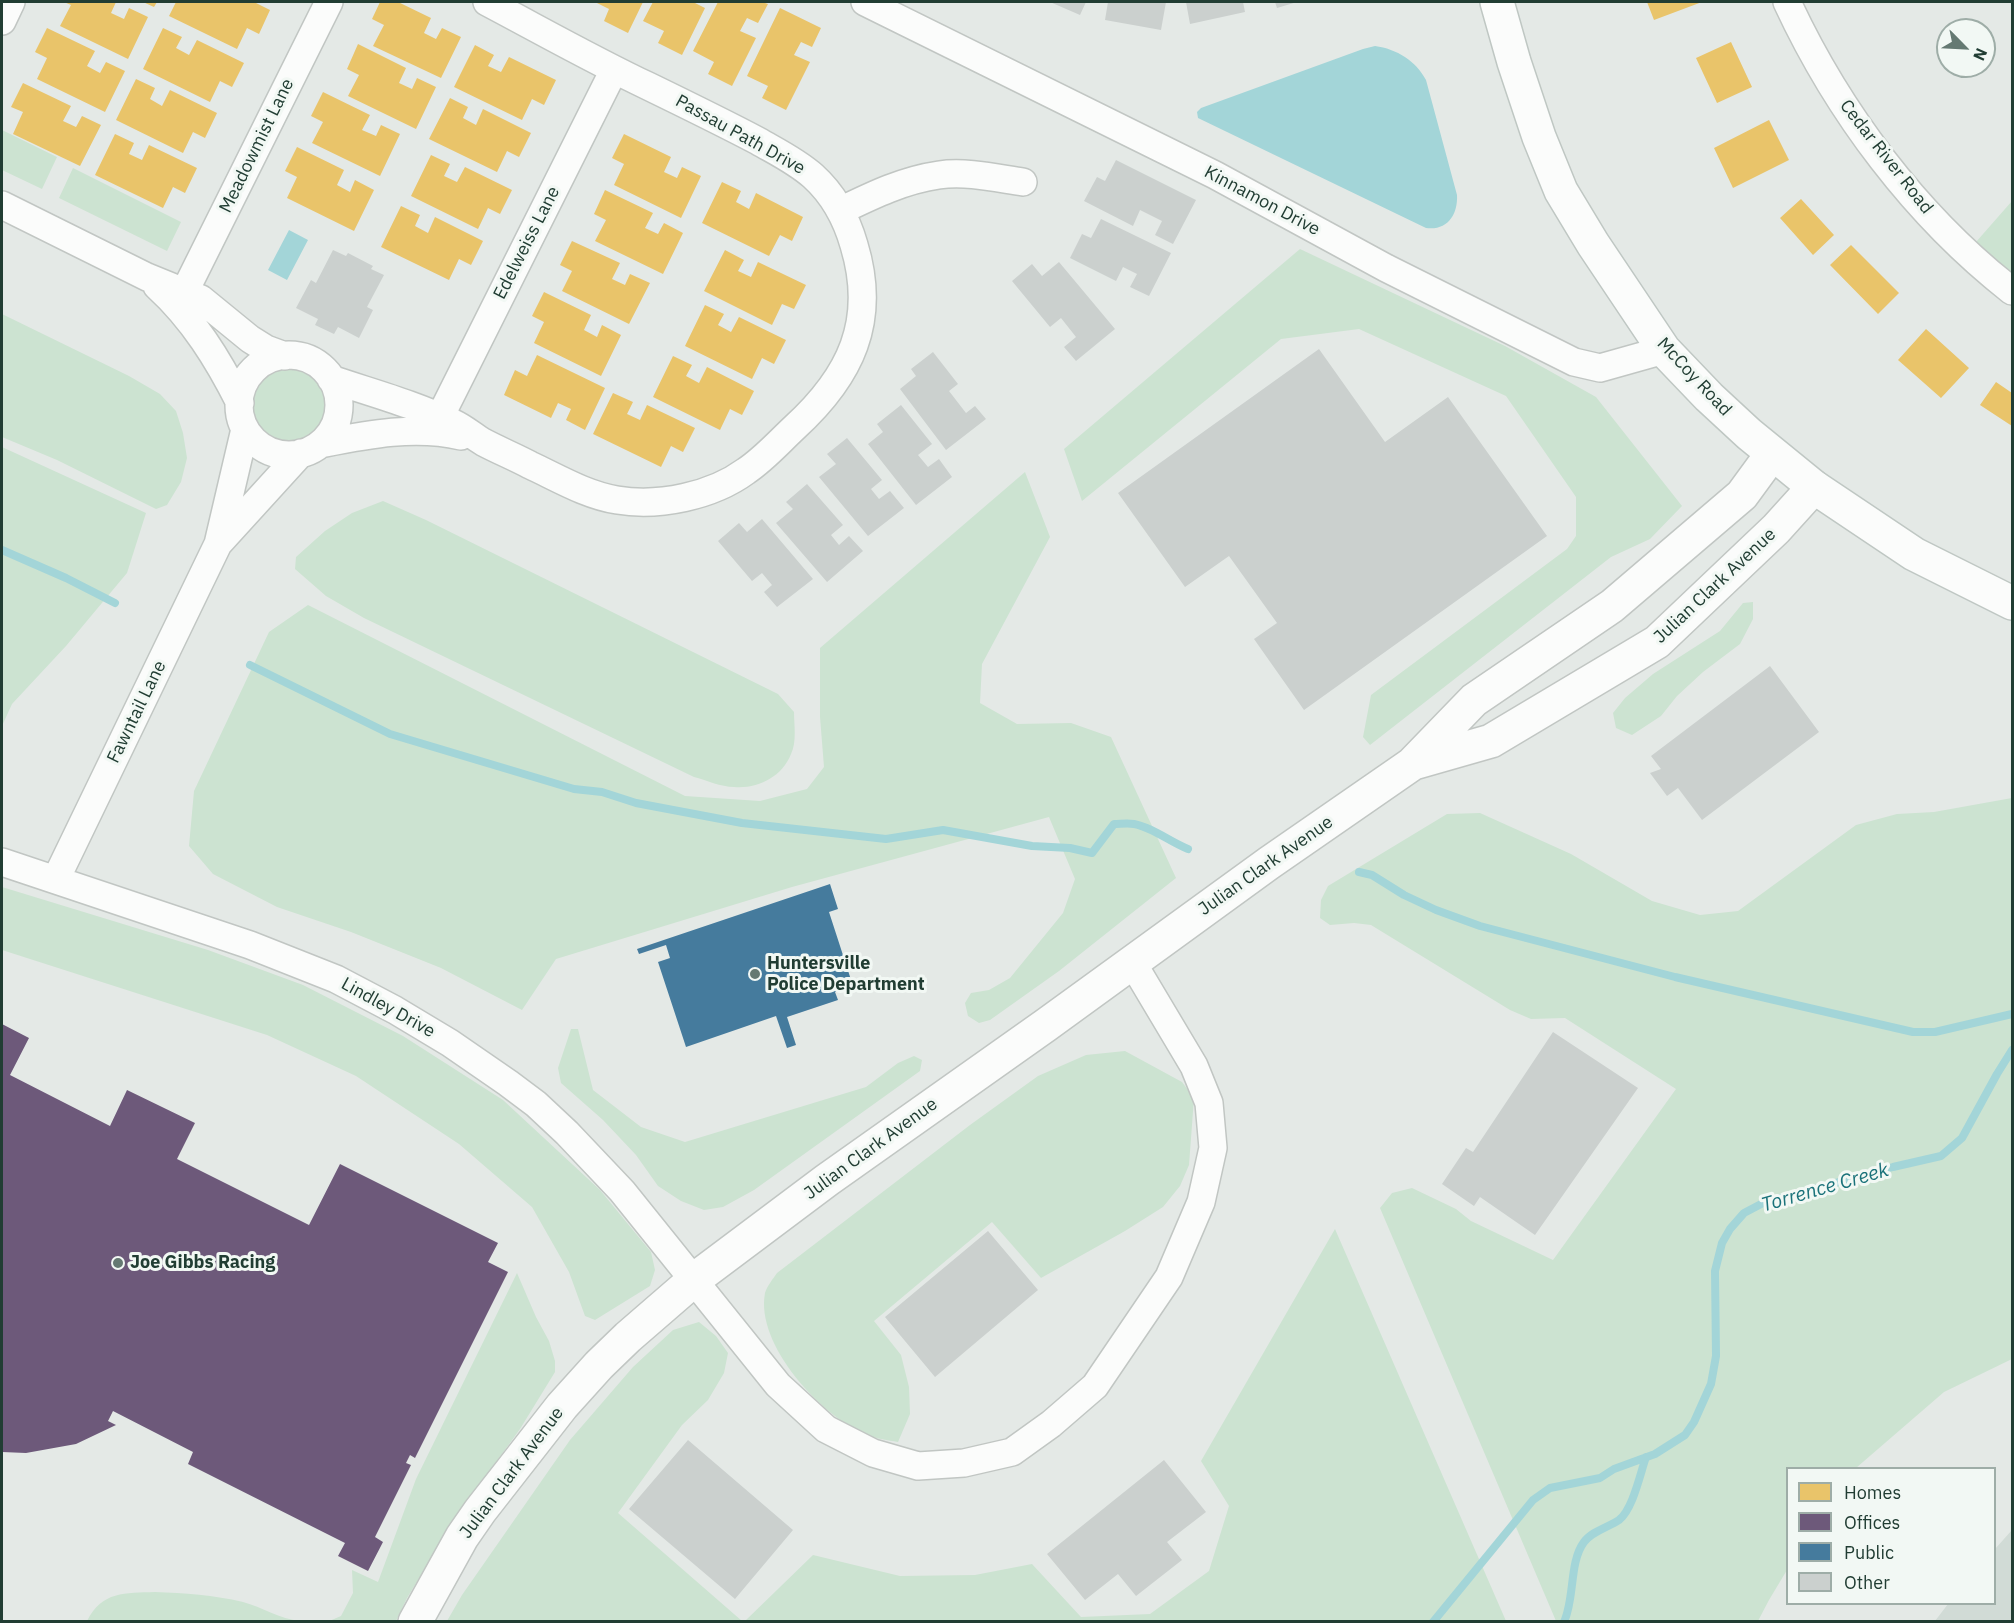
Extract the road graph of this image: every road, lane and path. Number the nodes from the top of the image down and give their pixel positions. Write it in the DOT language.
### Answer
graph roads {
  1 [pos="11,2"];
  2 [pos="329,2"];
  3 [pos="487,2"];
  4 [pos="865,2"];
  5 [pos="1497,2"];
  6 [pos="1787,2"];
  7 [pos="2,21"];
  8 [pos="614,70"];
  9 [pos="1023,182"];
  10 [pos="2,205"];
  11 [pos="842,210"];
  12 [pos="147,277"];
  13 [pos="185,291"];
  14 [pos="2013,291"];
  15 [pos="1664,350"];
  16 [pos="285,356"];
  17 [pos="331,379"];
  18 [pos="242,416"];
  19 [pos="440,417"];
  20 [pos="482,441"];
  21 [pos="310,449"];
  22 [pos="1772,454"];
  23 [pos="1814,488"];
  24 [pos="218,544"];
  25 [pos="2013,603"];
  26 [pos="1412,764"];
  27 [pos="2,862"];
  28 [pos="56,879"];
  29 [pos="1132,962"];
  30 [pos="695,1279"];
  31 [pos="415,1622"];
  1 -- 7 [label="street"];
  2 -- 13 [label="street, Meadowmist Lane"];
  3 -- 8 [label="street, Passau Path Drive"];
  4 -- 15 [label="street, Kinnamon Drive"];
  5 -- 15 [label="street, McCoy Road"];
  6 -- 14 [label="street, Cedar River Road"];
  8 -- 11 [label="street, Passau Path Drive"];
  8 -- 19 [label="street, Edelweiss Lane"];
  9 -- 11 [label="street"];
  10 -- 12 [label="street"];
  11 -- 20 [label="street, Passau Path Drive"];
  12 -- 13 [label="street"];
  12 -- 18 [label="street"];
  13 -- 16 [label="street"];
  15 -- 22 [label="street, McCoy Road"];
  16 -- 17 [label="street"];
  16 -- 18 [label="street"];
  17 -- 19 [label="street, Passau Path Drive"];
  17 -- 21 [label="street"];
  18 -- 21 [label="street"];
  18 -- 24 [label="street, Fawntail Lane"];
  19 -- 20 [label="street, Passau Path Drive"];
  20 -- 21 [label="street, Passau Path Drive"];
  21 -- 24 [label="street, Fawntail Lane"];
  22 -- 23 [label="street, McCoy Road"];
  22 -- 26 [label="street, Julian Clark Avenue"];
  23 -- 25 [label="street, McCoy Road"];
  23 -- 26 [label="street, Julian Clark Avenue"];
  24 -- 28 [label="street, Fawntail Lane"];
  26 -- 29 [label="street, Julian Clark Avenue"];
  27 -- 28 [label="street, Lindley Drive"];
  28 -- 30 [label="street, Lindley Drive"];
  29 -- 30 [label="street, Julian Clark Avenue"];
  29 -- 30 [label="street, Lindley Drive"];
  30 -- 31 [label="street, Julian Clark Avenue"];
}
